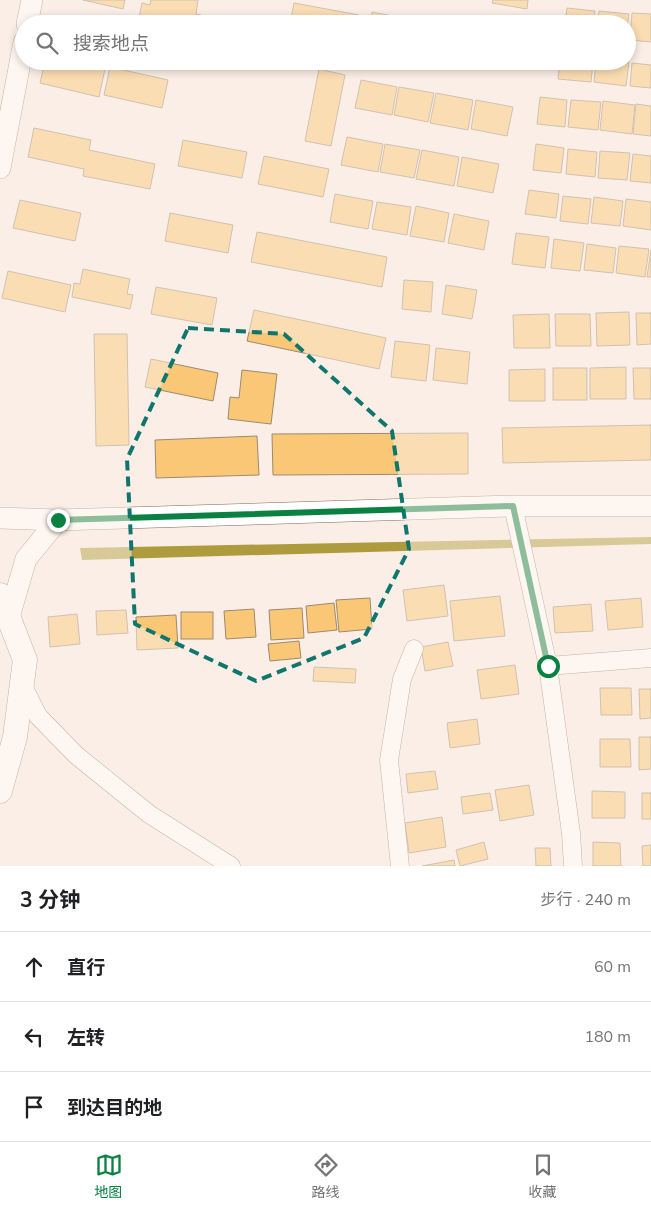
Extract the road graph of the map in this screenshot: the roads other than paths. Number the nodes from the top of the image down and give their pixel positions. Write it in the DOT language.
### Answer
graph roads {
  1 [pos="32,0"];
  2 [pos="29,15"];
  3 [pos="19,70"];
  4 [pos="0,168"];
  5 [pos="651,506"];
  6 [pos="514,512"];
  7 [pos="0,518"];
  8 [pos="58,520"];
  9 [pos="0,595"];
  10 [pos="9,617"];
  11 [pos="414,649"];
  12 [pos="651,658"];
  13 [pos="548,666"];
  14 [pos="22,684"];
  15 [pos="0,791"];
  16 [pos="232,866"];
  17 [pos="400,866"];
  18 [pos="573,866"];
  1 -- 2 [label="street"];
  3 -- 4 [label="street"];
  5 -- 6 [label="street"];
  6 -- 8 [label="street"];
  6 -- 13 [label="street"];
  7 -- 8 [label="street"];
  8 -- 10 [label="street"];
  9 -- 10 [label="main road"];
  10 -- 14 [label="main road"];
  11 -- 17 [label="street"];
  12 -- 13 [label="street"];
  13 -- 18 [label="street"];
  14 -- 15 [label="main road"];
  14 -- 16 [label="street"];
}
